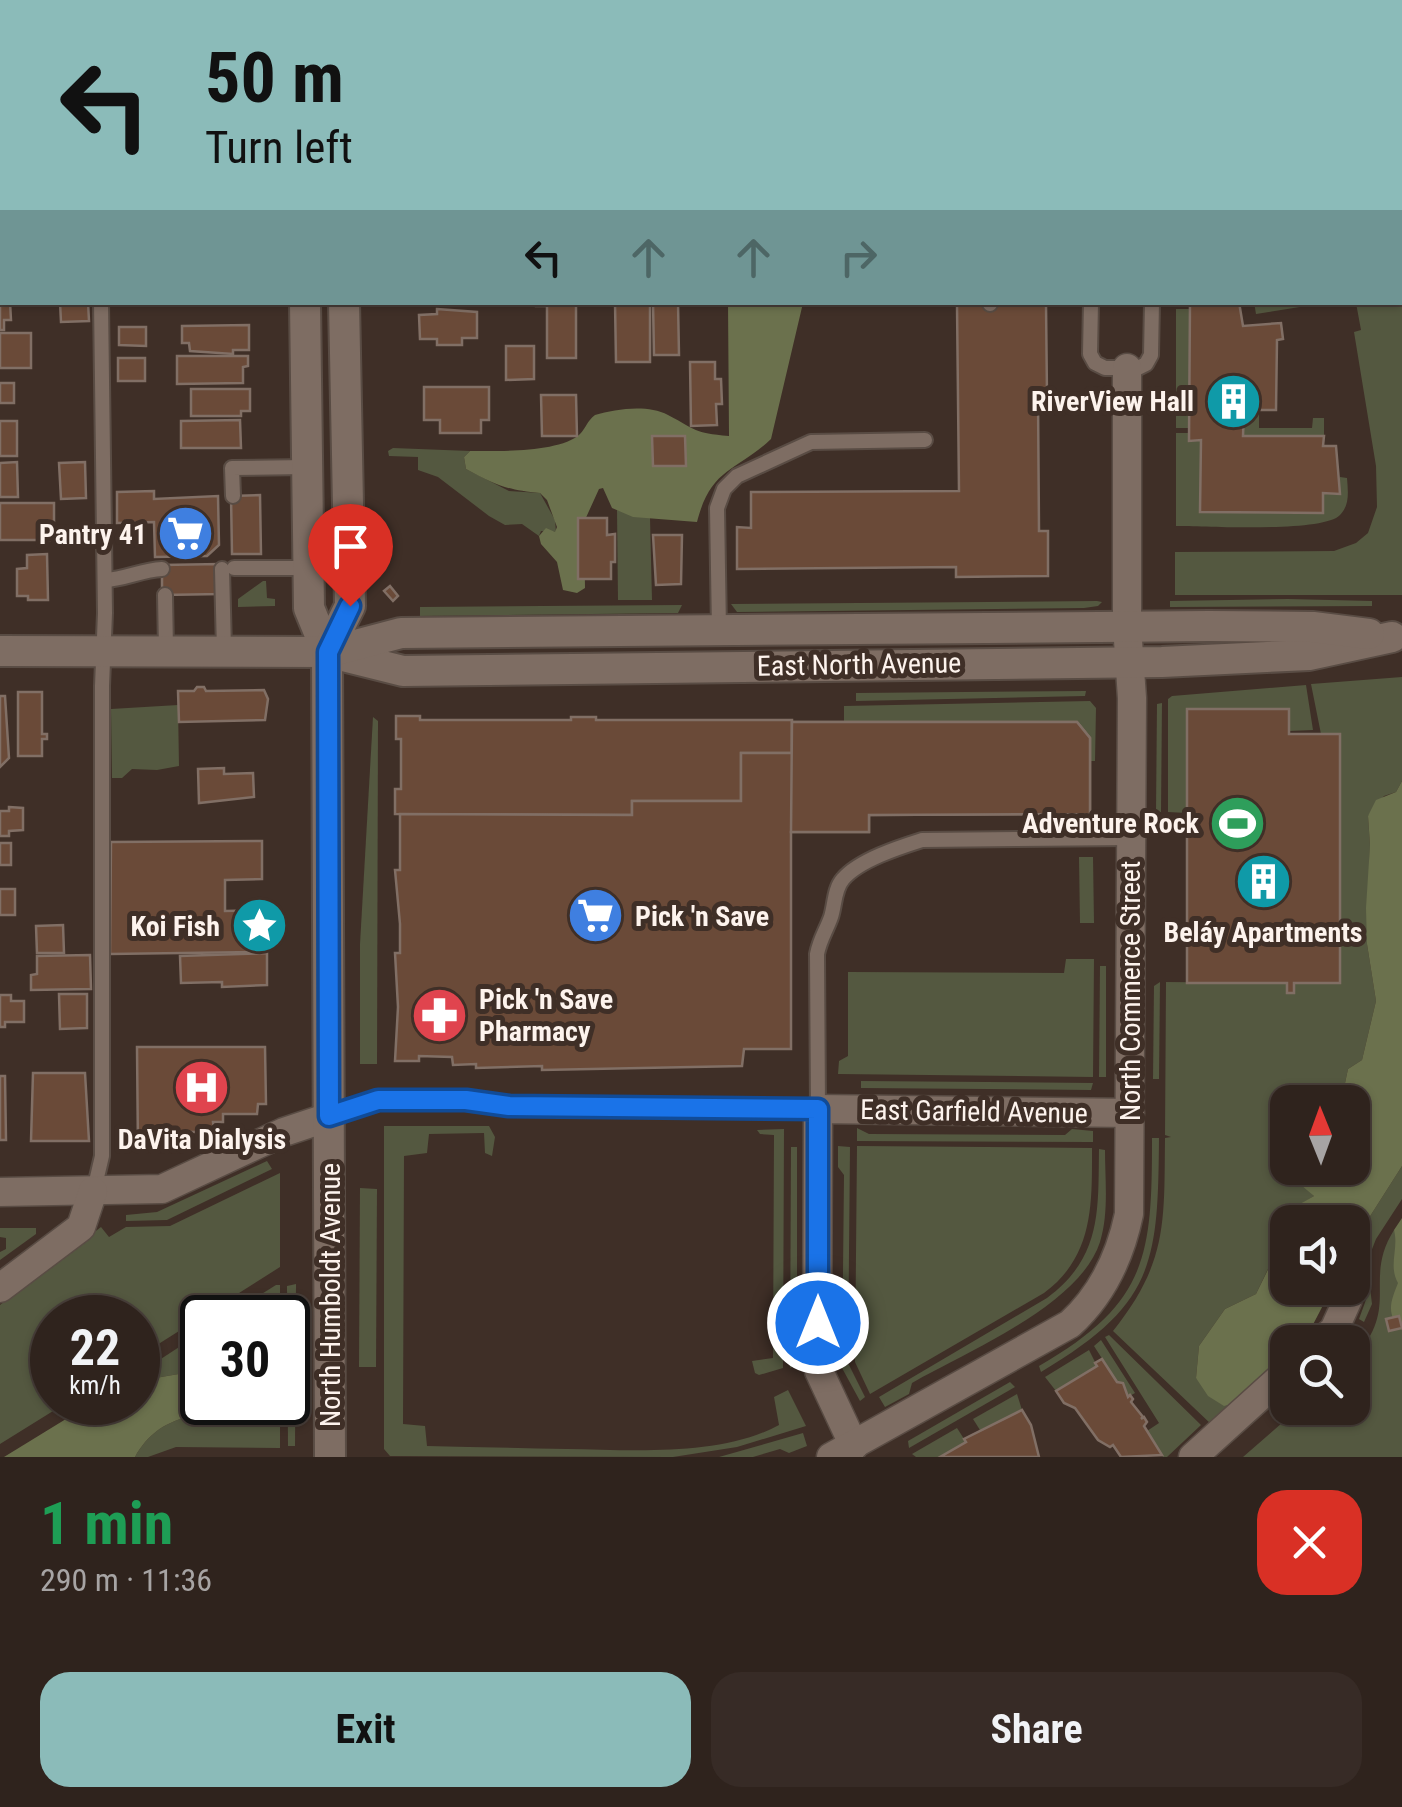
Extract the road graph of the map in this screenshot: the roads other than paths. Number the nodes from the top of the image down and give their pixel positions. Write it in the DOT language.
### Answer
graph roads {
  1 [pos="102,305"];
  2 [pos="305,305"];
  3 [pos="344,305"];
  4 [pos="1091,305"];
  5 [pos="1152,305"];
  6 [pos="1127,368"];
  7 [pos="924,440"];
  8 [pos="307,467"];
  9 [pos="233,496"];
  10 [pos="309,568"];
  11 [pos="162,569"];
  12 [pos="105,580"];
  13 [pos="165,595"];
  14 [pos="1127,626"];
  15 [pos="830,629"];
  16 [pos="719,630"];
  17 [pos="1397,636"];
  18 [pos="102,650"];
  19 [pos="166,650"];
  20 [pos="224,650"];
  21 [pos="0,651"];
  22 [pos="328,652"];
  23 [pos="1130,662"];
  24 [pos="830,664"];
  25 [pos="1131,838"];
  26 [pos="818,1109"];
  27 [pos="1130,1113"];
  28 [pos="329,1116"];
  29 [pos="94,1191"];
  30 [pos="0,1192"];
  31 [pos="0,1288"];
  32 [pos="1270,1388"];
  33 [pos="842,1451"];
  34 [pos="330,1457"];
  35 [pos="1193,1457"];
  1 -- 12 [label="lane"];
  2 -- 8 [label="main road"];
  3 -- 22 [label="main road"];
  4 -- 6 [label="lane"];
  5 -- 6 [label="lane"];
  6 -- 14 [label="street, North Commerce Street"];
  7 -- 16 [label="lane"];
  8 -- 9 [label="lane"];
  8 -- 10 [label="main road"];
  10 -- 20 [label="lane"];
  10 -- 22 [label="main road"];
  11 -- 12 [label="lane"];
  12 -- 18 [label="lane"];
  13 -- 19 [label="lane"];
  14 -- 15 [label="main road, East North Avenue"];
  14 -- 17 [label="main road, East North Avenue"];
  14 -- 23 [label="street, North Commerce Street"];
  15 -- 16 [label="main road, East North Avenue"];
  15 -- 24 [label="main road"];
  16 -- 22 [label="main road, East North Avenue"];
  17 -- 23 [label="main road, East North Avenue"];
  18 -- 19 [label="main road, East North Avenue"];
  18 -- 21 [label="main road, East North Avenue"];
  18 -- 29 [label="lane"];
  19 -- 20 [label="main road, East North Avenue"];
  20 -- 22 [label="main road, East North Avenue"];
  22 -- 24 [label="main road, East North Avenue"];
  22 -- 28 [label="main road, North Humboldt Avenue"];
  23 -- 24 [label="main road, East North Avenue"];
  23 -- 25 [label="street, North Commerce Street"];
  25 -- 26 [label="lane"];
  25 -- 27 [label="street, North Commerce Street"];
  26 -- 27 [label="street, East Garfield Avenue"];
  26 -- 28 [label="lane"];
  26 -- 33 [label="street"];
  27 -- 33 [label="street, North Commerce Street"];
  28 -- 29 [label="street"];
  28 -- 34 [label="main road, North Humboldt Avenue"];
  29 -- 30 [label="street"];
  29 -- 31 [label="street"];
  32 -- 35 [label="street"];
}
